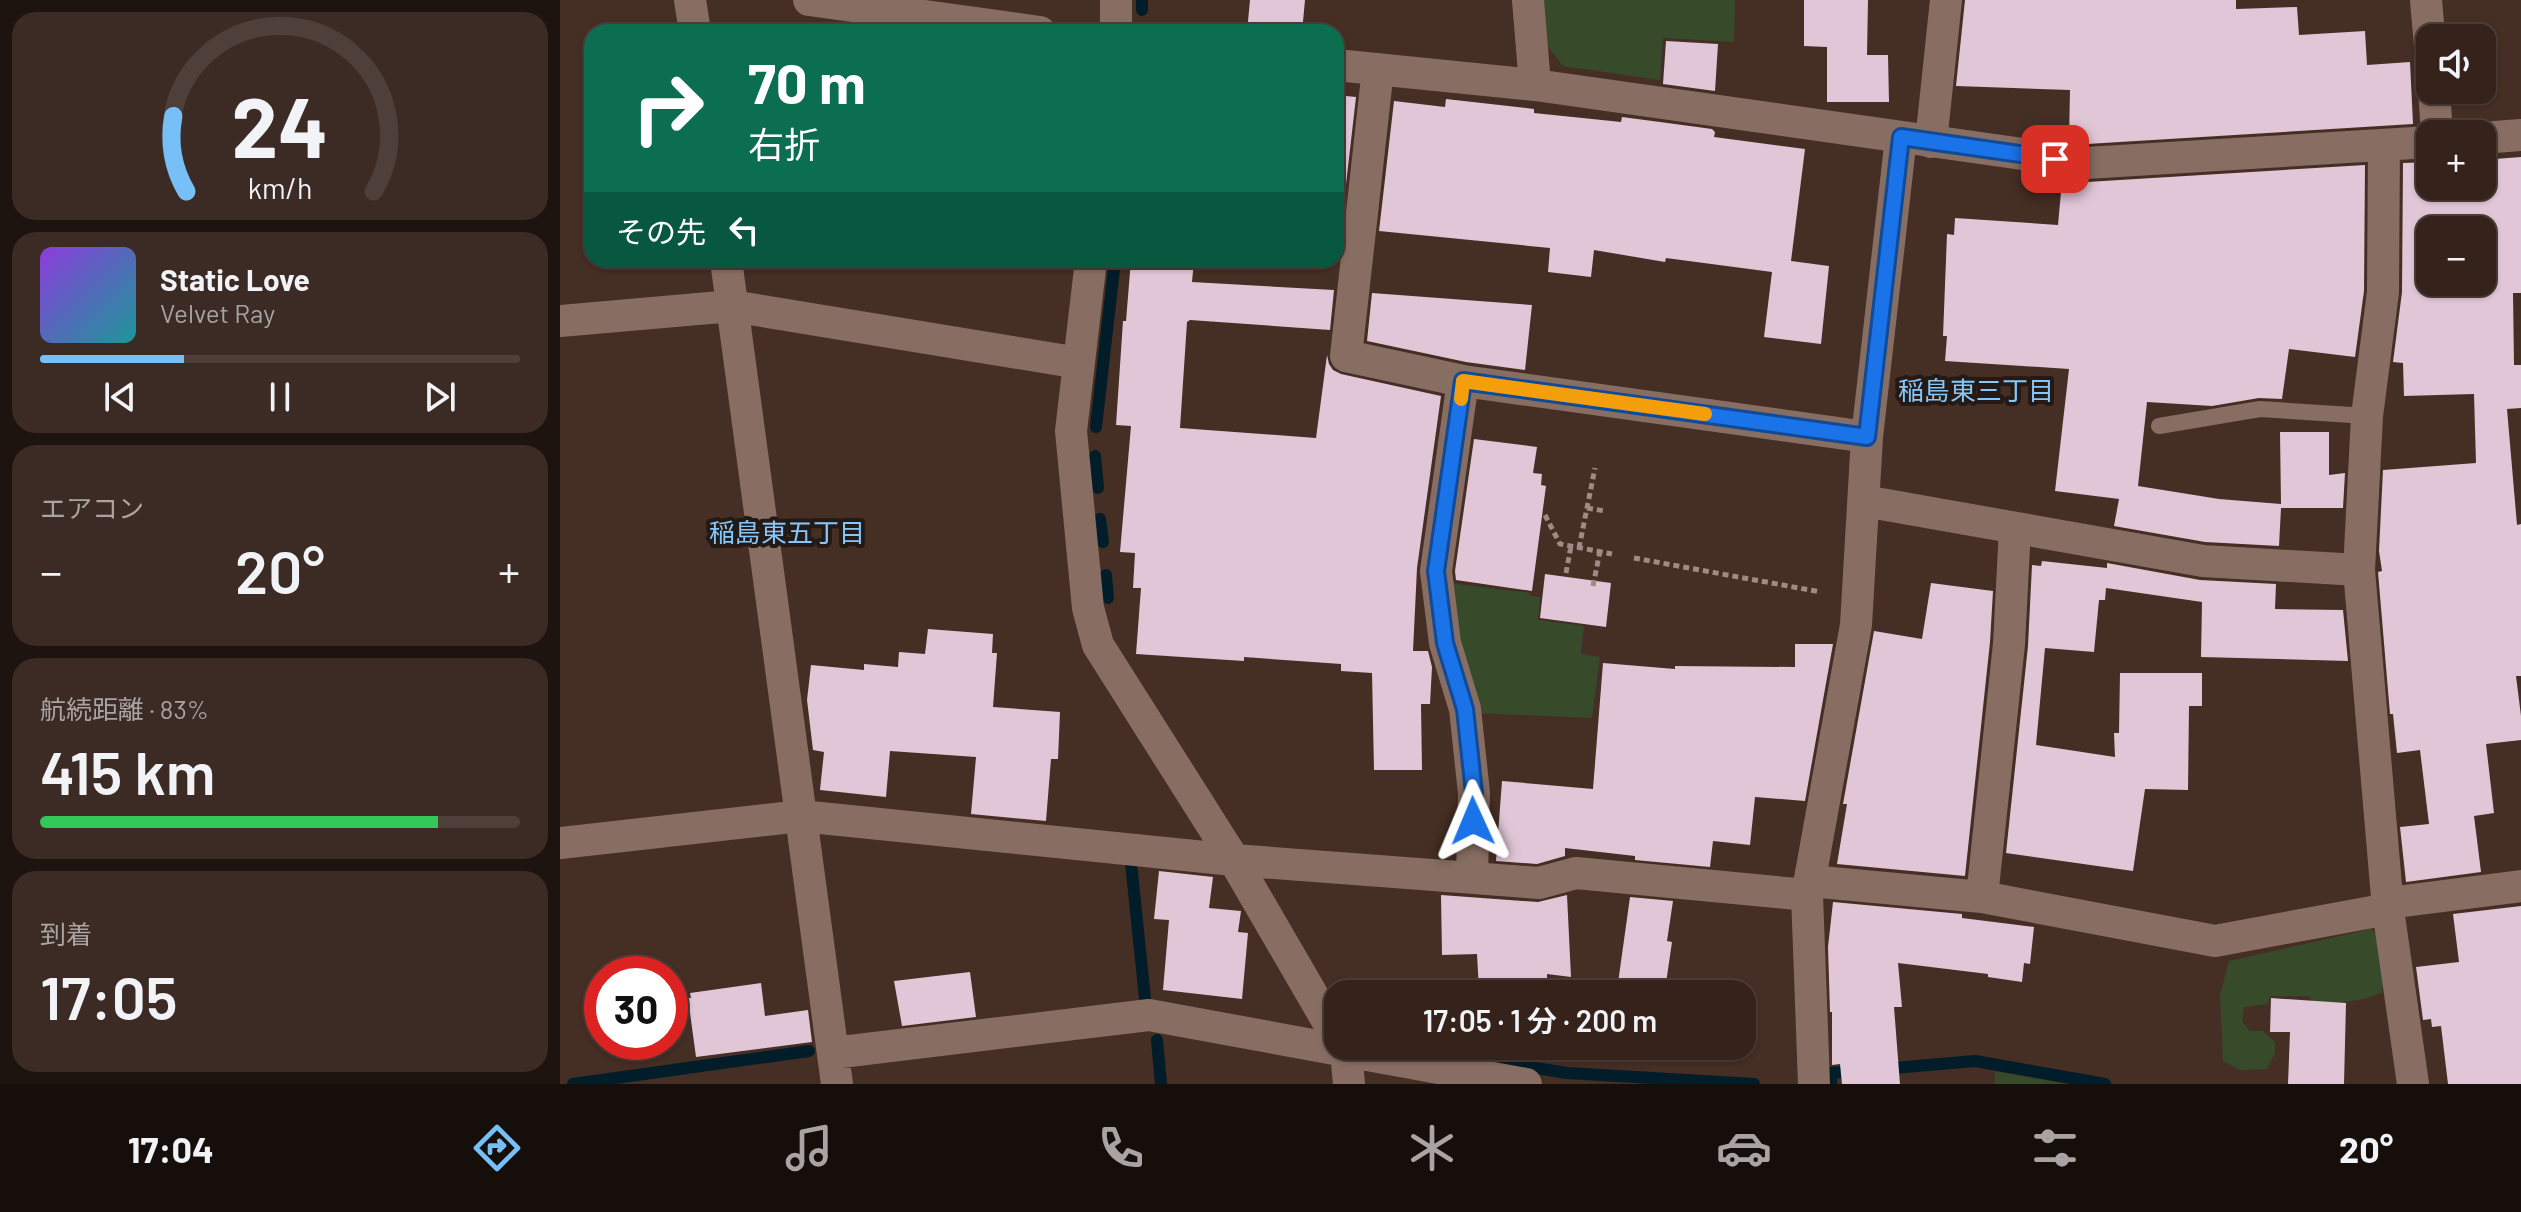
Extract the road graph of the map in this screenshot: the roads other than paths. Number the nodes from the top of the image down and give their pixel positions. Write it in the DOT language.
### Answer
graph roads {
  1 [pos="690,0"];
  2 [pos="809,0"];
  3 [pos="1116,0"];
  4 [pos="1528,0"];
  5 [pos="1946,0"];
  6 [pos="2426,0"];
  7 [pos="694,24"];
  8 [pos="982,24"];
  9 [pos="1116,24"];
  10 [pos="2428,24"];
  11 [pos="1344,66"];
  12 [pos="1378,69"];
  13 [pos="1535,85"];
  14 [pos="2521,135"];
  15 [pos="2496,137"];
  16 [pos="1916,139"];
  17 [pos="2416,143"];
  18 [pos="2384,145"];
  19 [pos="727,268"];
  20 [pos="1090,268"];
  21 [pos="732,306"];
  22 [pos="560,321"];
  23 [pos="1079,363"];
  24 [pos="1463,381"];
  25 [pos="2367,416"];
  26 [pos="2159,426"];
  27 [pos="1867,437"];
  28 [pos="1864,501"];
  29 [pos="2015,528"];
  30 [pos="2359,570"];
  31 [pos="801,816"];
  32 [pos="560,843"];
  33 [pos="1234,860"];
  34 [pos="1472,877"];
  35 [pos="2521,886"];
  36 [pos="1809,888"];
  37 [pos="1982,897"];
  38 [pos="2388,906"];
  39 [pos="1324,1014"];
  40 [pos="1324,1042"];
  41 [pos="1345,1060"];
  42 [pos="1413,1060"];
  43 [pos="835,1069"];
  44 [pos="1349,1084"];
  45 [pos="1526,1084"];
  46 [pos="1814,1084"];
  47 [pos="2413,1084"];
  1 -- 7 [label="street"];
  2 -- 8 [label="street"];
  3 -- 9 [label="street"];
  4 -- 13 [label="street"];
  5 -- 16 [label="street"];
  6 -- 10 [label="street"];
  11 -- 12 [label="street"];
  12 -- 13 [label="street"];
  12 -- 24 [label="street"];
  13 -- 16 [label="street"];
  14 -- 15 [label="street"];
  16 -- 18 [label="street"];
  16 -- 27 [label="street"];
  17 -- 18 [label="street"];
  18 -- 25 [label="street"];
  19 -- 21 [label="street"];
  20 -- 23 [label="street"];
  21 -- 22 [label="street"];
  21 -- 23 [label="street"];
  21 -- 31 [label="street"];
  23 -- 33 [label="street"];
  24 -- 27 [label="street"];
  24 -- 34 [label="street"];
  25 -- 26 [label="lane"];
  25 -- 30 [label="street"];
  27 -- 28 [label="street"];
  28 -- 29 [label="street"];
  28 -- 36 [label="street"];
  29 -- 30 [label="street"];
  29 -- 37 [label="street"];
  30 -- 38 [label="street"];
  31 -- 32 [label="street"];
  31 -- 33 [label="street"];
  31 -- 43 [label="street"];
  33 -- 34 [label="street"];
  33 -- 39 [label="street"];
  34 -- 36 [label="street"];
  35 -- 38 [label="street"];
  36 -- 37 [label="street"];
  36 -- 46 [label="street"];
  37 -- 38 [label="street"];
  38 -- 47 [label="street"];
  40 -- 43 [label="street"];
  41 -- 44 [label="street"];
  42 -- 45 [label="street"];
}
